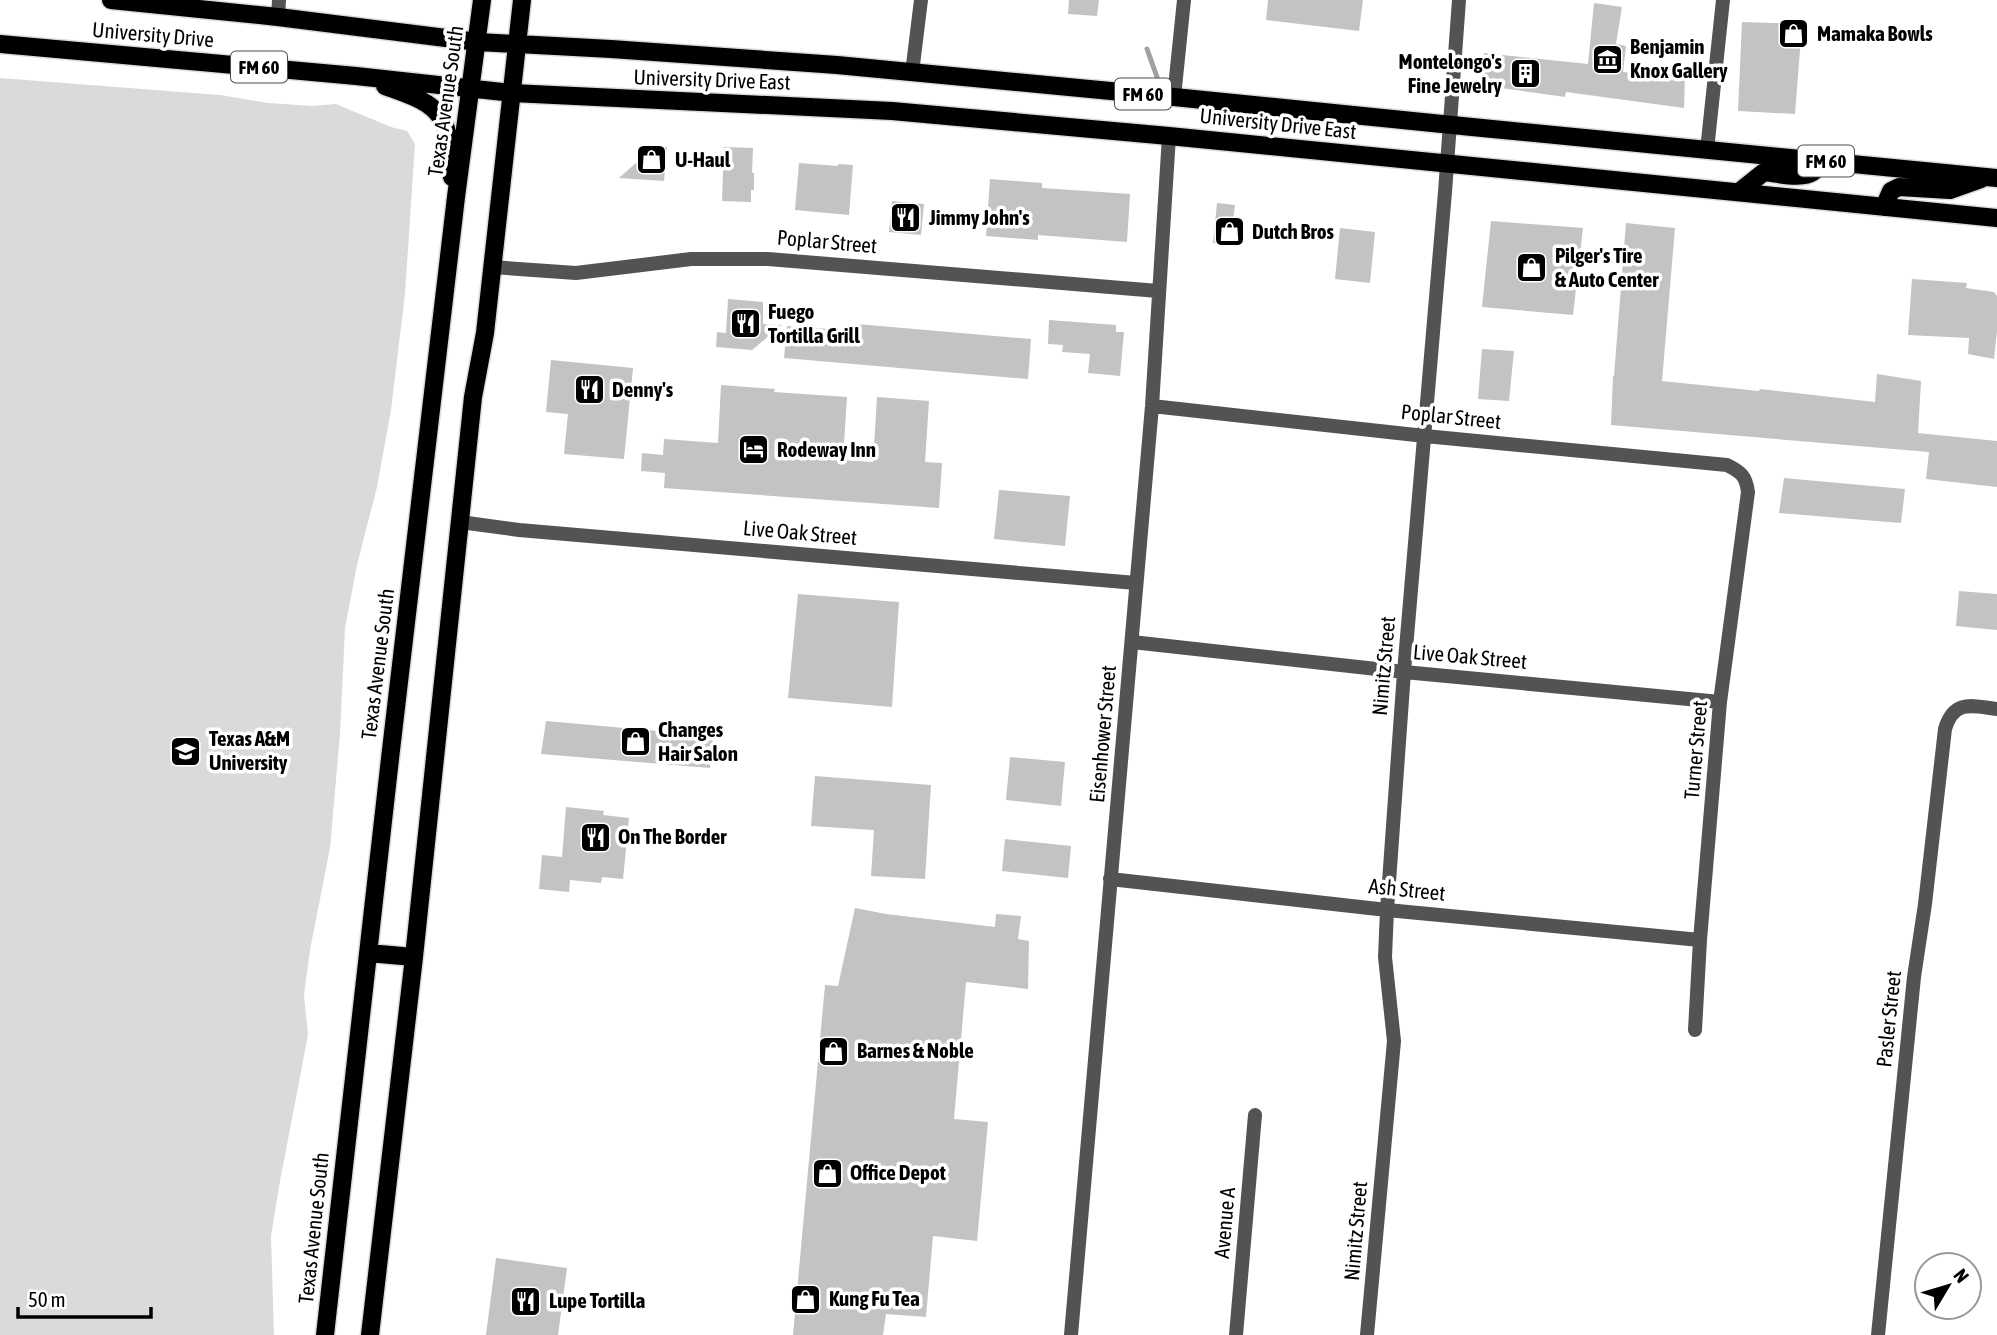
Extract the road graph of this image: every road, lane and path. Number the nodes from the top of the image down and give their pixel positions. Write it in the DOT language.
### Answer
graph roads {
  1 [pos="111,0"];
  2 [pos="482,0"];
  3 [pos="522,0"];
  4 [pos="921,0"];
  5 [pos="1184,0"];
  6 [pos="1459,0"];
  7 [pos="1723,0"];
  8 [pos="278,9"];
  9 [pos="478,42"];
  10 [pos="0,44"];
  11 [pos="518,46"];
  12 [pos="912,74"];
  13 [pos="356,76"];
  14 [pos="470,88"];
  15 [pos="512,93"];
  16 [pos="1174,97"];
  17 [pos="1450,125"];
  18 [pos="1169,136"];
  19 [pos="1707,150"];
  20 [pos="1821,160"];
  21 [pos="1447,164"];
  22 [pos="1992,177"];
  23 [pos="1739,192"];
  24 [pos="456,197"];
  25 [pos="1884,207"];
  26 [pos="1997,218"];
  27 [pos="492,267"];
  28 [pos="1158,290"];
  29 [pos="1152,406"];
  30 [pos="1425,436"];
  31 [pos="1743,474"];
  32 [pos="460,522"];
  33 [pos="1136,583"];
  34 [pos="1132,642"];
  35 [pos="1404,672"];
  36 [pos="1720,702"];
  37 [pos="1997,709"];
  38 [pos="1110,879"];
  39 [pos="1387,910"];
  40 [pos="1700,940"];
  41 [pos="369,953"];
  42 [pos="414,957"];
  43 [pos="1695,1030"];
  44 [pos="1255,1115"];
  45 [pos="325,1335"];
  46 [pos="370,1335"];
  47 [pos="1071,1335"];
  48 [pos="1236,1335"];
  49 [pos="1367,1335"];
  50 [pos="1878,1335"];
  1 -- 8 [label="main road, University Drive / FM 60"];
  2 -- 9 [label="main road, Texas Avenue South"];
  3 -- 11 [label="main road"];
  4 -- 12 [label="street"];
  5 -- 16 [label="street"];
  6 -- 17 [label="street, Nimitz Street"];
  7 -- 19 [label="street"];
  8 -- 9 [label="main road, University Drive / FM 60"];
  9 -- 11 [label="main road, University Drive / FM 60"];
  9 -- 14 [label="main road, Texas Avenue South"];
  10 -- 13 [label="main road, University Drive / FM 60"];
  11 -- 12 [label="main road, University Drive East / FM 60"];
  11 -- 15 [label="main road"];
  12 -- 16 [label="main road, University Drive East / FM 60"];
  13 -- 14 [label="main road, University Drive / FM 60"];
  13 -- 24 [label="main road"];
  14 -- 15 [label="main road, University Drive East / FM 60"];
  14 -- 24 [label="main road, Texas Avenue South"];
  15 -- 18 [label="main road, University Drive East / FM 60"];
  15 -- 27 [label="main road"];
  16 -- 17 [label="main road, University Drive East / FM 60"];
  17 -- 19 [label="main road, University Drive East / FM 60"];
  17 -- 21 [label="street, Nimitz Street"];
  18 -- 21 [label="main road, University Drive East / FM 60"];
  18 -- 28 [label="street, Eisenhower Street"];
  19 -- 20 [label="main road, University Drive East / FM 60"];
  20 -- 22 [label="main road, University Drive East / FM 60"];
  20 -- 23 [label="main road"];
  21 -- 23 [label="main road, University Drive East / FM 60"];
  21 -- 30 [label="street, Nimitz Street"];
  22 -- 25 [label="main road"];
  23 -- 25 [label="main road, University Drive East / FM 60"];
  24 -- 41 [label="main road, Texas Avenue South"];
  25 -- 26 [label="main road, University Drive East / FM 60"];
  27 -- 28 [label="street, Poplar Street"];
  27 -- 32 [label="main road"];
  28 -- 29 [label="street, Eisenhower Street"];
  29 -- 30 [label="street, Poplar Street"];
  29 -- 33 [label="street, Eisenhower Street"];
  30 -- 31 [label="street, Poplar Street"];
  30 -- 35 [label="street, Nimitz Street"];
  31 -- 36 [label="street, Turner Street"];
  32 -- 33 [label="street, Live Oak Street"];
  32 -- 42 [label="main road"];
  33 -- 34 [label="street, Eisenhower Street"];
  34 -- 35 [label="street, Live Oak Street"];
  34 -- 38 [label="street, Eisenhower Street"];
  35 -- 36 [label="street, Live Oak Street"];
  35 -- 39 [label="street, Nimitz Street"];
  36 -- 40 [label="street, Turner Street"];
  37 -- 50 [label="street, Pasler Street"];
  38 -- 39 [label="street, Ash Street"];
  38 -- 47 [label="street, Eisenhower Street"];
  39 -- 40 [label="street, Ash Street"];
  39 -- 49 [label="street, Nimitz Street"];
  40 -- 43 [label="street, Turner Street"];
  41 -- 42 [label="main road"];
  41 -- 45 [label="main road, Texas Avenue South"];
  42 -- 46 [label="main road"];
  44 -- 48 [label="street, Avenue A"];
}
